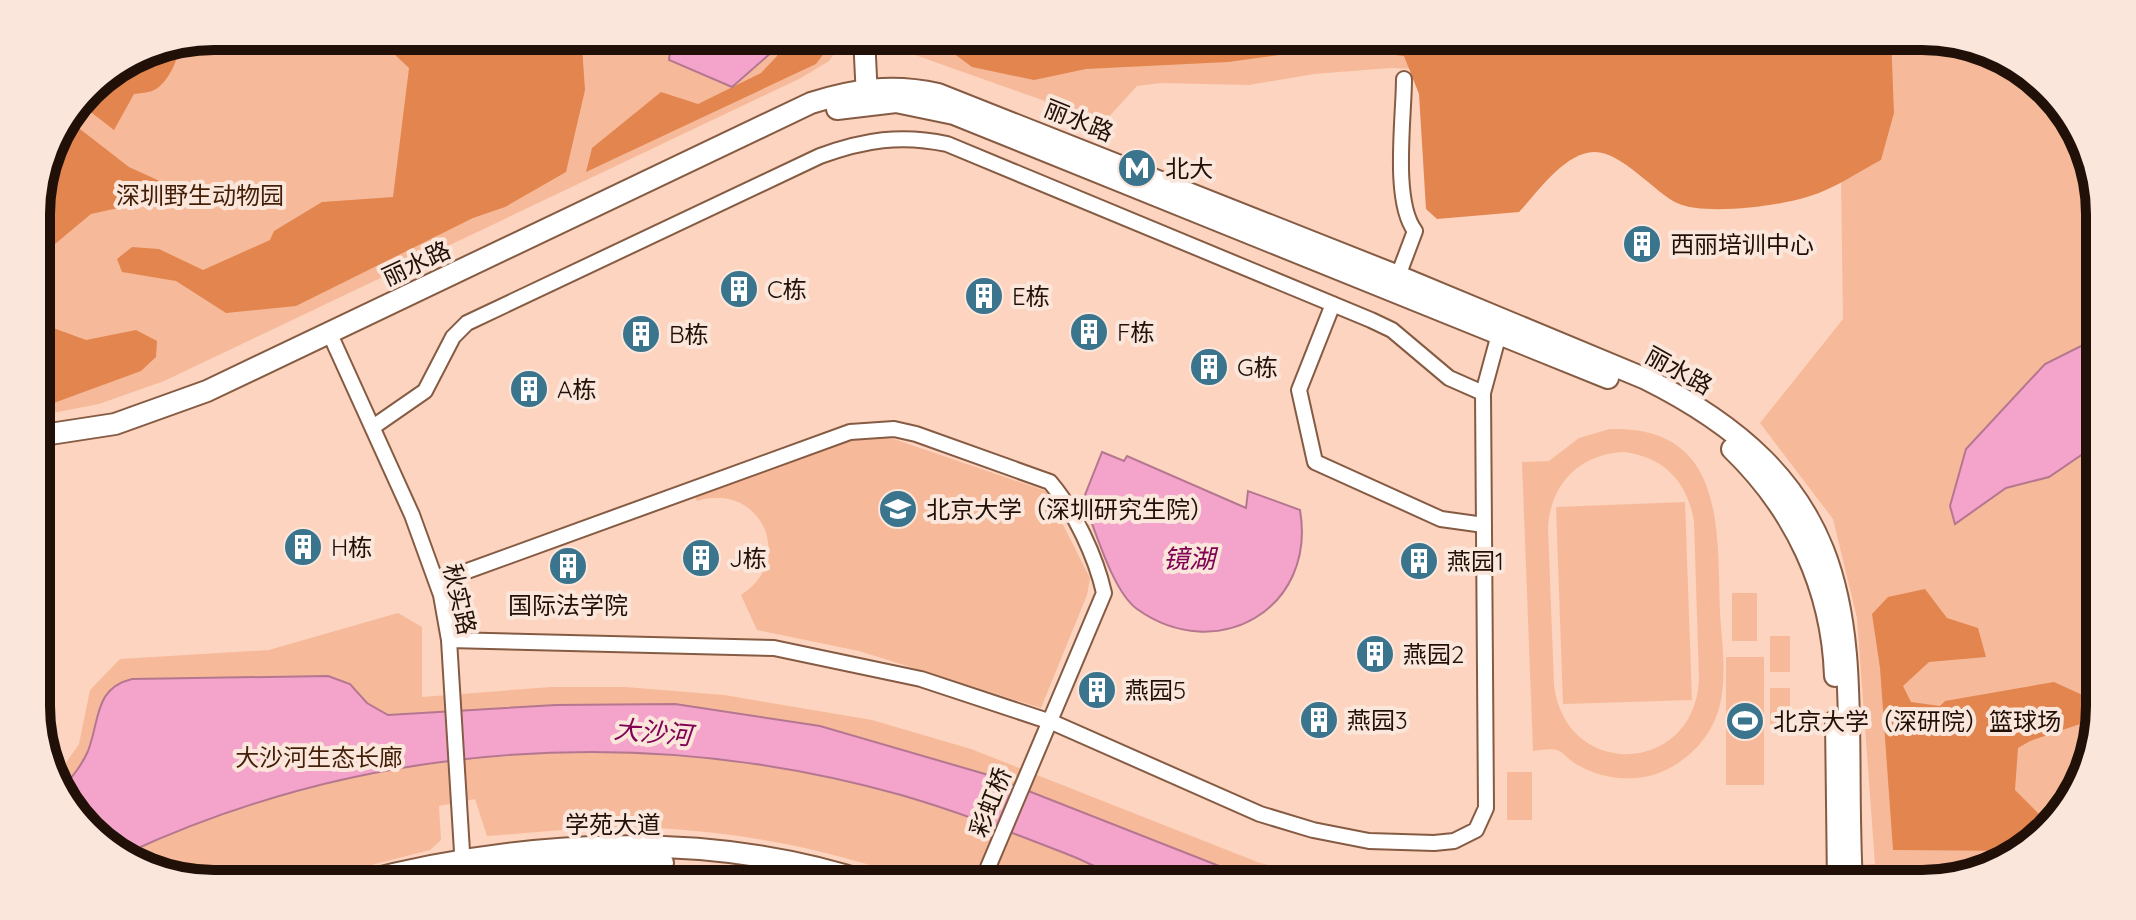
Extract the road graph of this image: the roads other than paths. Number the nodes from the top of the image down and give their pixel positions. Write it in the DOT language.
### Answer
graph roads {
  1 [pos="865,50"];
  2 [pos="1404,79"];
  3 [pos="867,95"];
  4 [pos="1398,276"];
  5 [pos="1333,304"];
  6 [pos="1499,334"];
  7 [pos="334,343"];
  8 [pos="1483,393"];
  9 [pos="373,427"];
  10 [pos="50,434"];
  11 [pos="50,445"];
  12 [pos="1484,525"];
  13 [pos="437,582"];
  14 [pos="449,640"];
  15 [pos="1047,722"];
  16 [pos="463,870"];
  17 [pos="477,870"];
  18 [pos="496,870"];
  19 [pos="745,870"];
  20 [pos="809,870"];
  21 [pos="987,870"];
  22 [pos="1844,870"];
  23 [pos="1844,870"];
  1 -- 3 [label="main road"];
  2 -- 4 [label="street"];
  3 -- 4 [label="main road, 丽水路"];
  3 -- 6 [label="main road, 丽水路"];
  3 -- 7 [label="main road, 丽水路"];
  3 -- 10 [label="main road, 丽水路"];
  4 -- 22 [label="main road, 丽水路"];
  5 -- 8 [label="street"];
  5 -- 9 [label="street"];
  5 -- 12 [label="street"];
  6 -- 8 [label="street"];
  6 -- 23 [label="main road, 丽水路"];
  7 -- 9 [label="street, 秋实路"];
  7 -- 11 [label="main road, 丽水路"];
  8 -- 12 [label="street"];
  9 -- 13 [label="street, 秋实路"];
  12 -- 15 [label="street"];
  13 -- 14 [label="street, 秋实路"];
  13 -- 15 [label="street, 彩虹桥"];
  14 -- 15 [label="street"];
  14 -- 16 [label="street, 秋实路"];
  15 -- 21 [label="street, 彩虹桥"];
  17 -- 20 [label="main road, 学苑大道"];
  18 -- 19 [label="main road, 学苑大道"];
}
